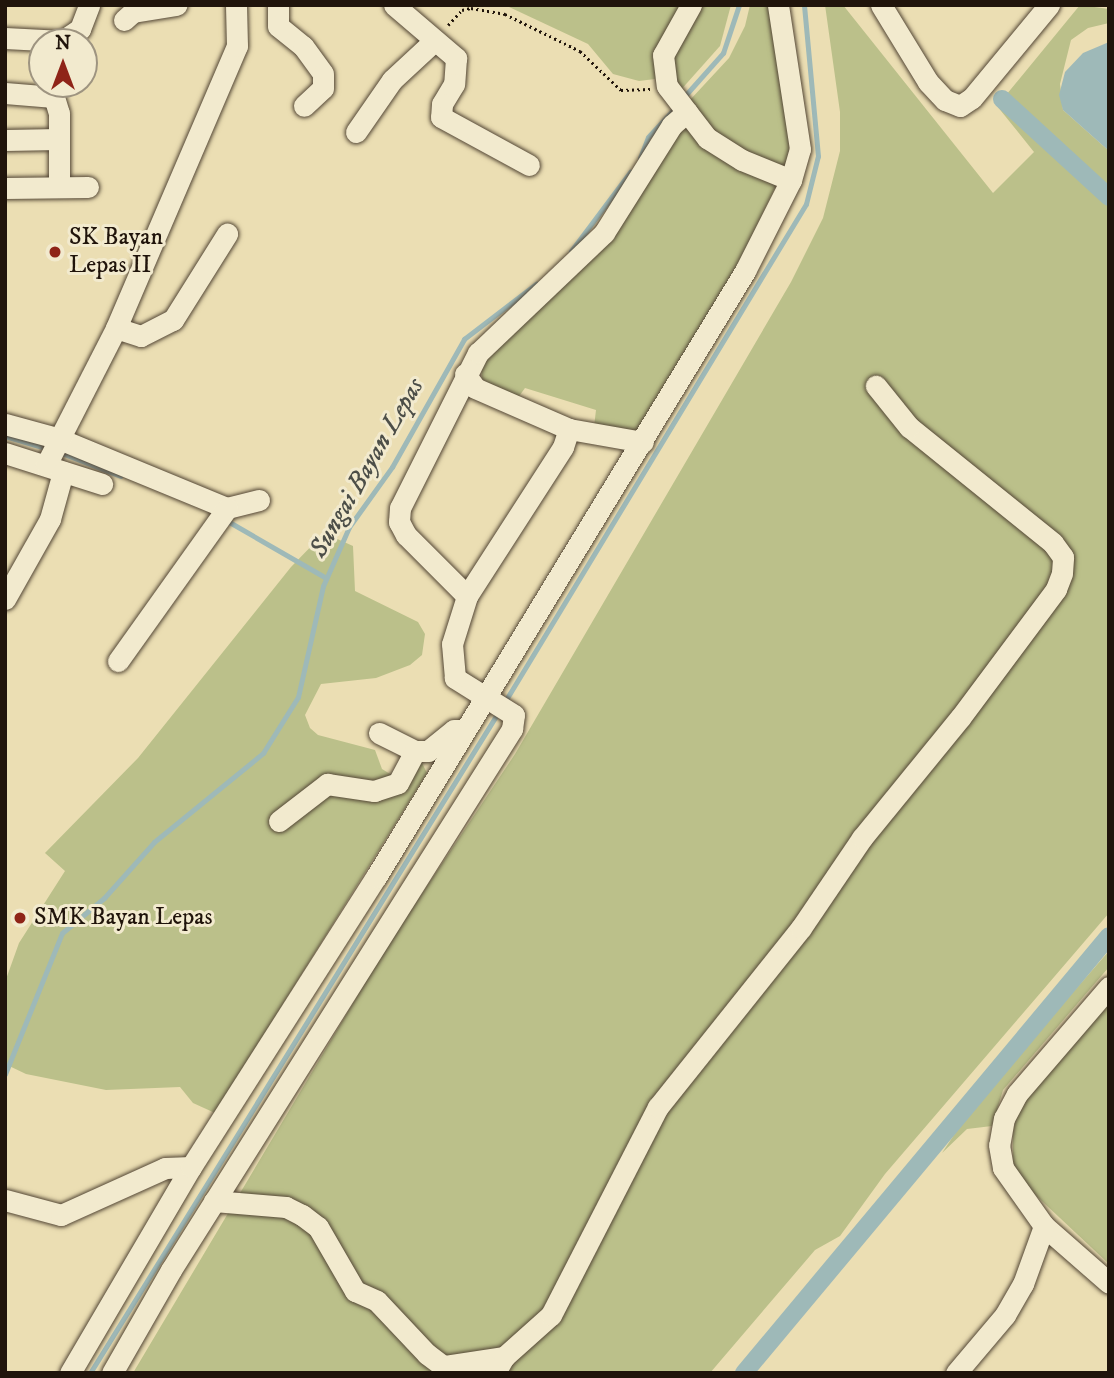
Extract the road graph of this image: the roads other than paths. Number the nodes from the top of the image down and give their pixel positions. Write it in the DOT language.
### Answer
graph roads {
  1 [pos="89,5"];
  2 [pos="176,5"];
  3 [pos="236,5"];
  4 [pos="278,5"];
  5 [pos="394,5"];
  6 [pos="691,5"];
  7 [pos="778,5"];
  8 [pos="881,5"];
  9 [pos="1049,5"];
  10 [pos="124,20"];
  11 [pos="5,38"];
  12 [pos="434,41"];
  13 [pos="5,93"];
  14 [pos="677,98"];
  15 [pos="304,106"];
  16 [pos="356,132"];
  17 [pos="59,139"];
  18 [pos="5,140"];
  19 [pos="529,165"];
  20 [pos="791,180"];
  21 [pos="59,187"];
  22 [pos="88,187"];
  23 [pos="5,188"];
  24 [pos="227,234"];
  25 [pos="116,328"];
  26 [pos="465,374"];
  27 [pos="876,386"];
  28 [pos="5,424"];
  29 [pos="569,429"];
  30 [pos="643,442"];
  31 [pos="5,453"];
  32 [pos="54,455"];
  33 [pos="102,484"];
  34 [pos="259,500"];
  35 [pos="221,517"];
  36 [pos="467,596"];
  37 [pos="5,599"];
  38 [pos="118,660"];
  39 [pos="489,698"];
  40 [pos="465,730"];
  41 [pos="379,733"];
  42 [pos="415,751"];
  43 [pos="279,821"];
  44 [pos="1109,987"];
  45 [pos="191,1167"];
  46 [pos="5,1200"];
  47 [pos="214,1202"];
  48 [pos="1044,1226"];
  49 [pos="1109,1283"];
  50 [pos="499,1365"];
  51 [pos="448,1370"];
  52 [pos="71,1373"];
  53 [pos="112,1373"];
  54 [pos="956,1373"];
  1 -- 11 [label="street"];
  2 -- 10 [label="street"];
  3 -- 25 [label="street"];
  4 -- 15 [label="street"];
  5 -- 12 [label="street"];
  6 -- 14 [label="street"];
  7 -- 20 [label="street"];
  8 -- 9 [label="street"];
  12 -- 16 [label="street"];
  12 -- 19 [label="street"];
  13 -- 17 [label="street"];
  14 -- 20 [label="street"];
  14 -- 26 [label="street"];
  17 -- 18 [label="street"];
  17 -- 21 [label="street"];
  20 -- 30 [label="street"];
  21 -- 22 [label="street"];
  21 -- 23 [label="street"];
  24 -- 25 [label="street"];
  25 -- 32 [label="street"];
  26 -- 29 [label="street"];
  26 -- 36 [label="street"];
  27 -- 50 [label="street"];
  28 -- 32 [label="street"];
  29 -- 30 [label="street"];
  29 -- 36 [label="street"];
  30 -- 39 [label="street"];
  31 -- 32 [label="street"];
  32 -- 33 [label="street"];
  32 -- 35 [label="street"];
  32 -- 37 [label="street"];
  34 -- 35 [label="street"];
  35 -- 38 [label="street"];
  36 -- 39 [label="street"];
  39 -- 40 [label="street"];
  39 -- 47 [label="street"];
  40 -- 42 [label="street"];
  40 -- 45 [label="street"];
  41 -- 42 [label="street"];
  42 -- 43 [label="street"];
  44 -- 48 [label="street"];
  45 -- 46 [label="street"];
  45 -- 52 [label="street"];
  47 -- 51 [label="street"];
  47 -- 53 [label="street"];
  48 -- 49 [label="street"];
  48 -- 54 [label="street"];
  50 -- 51 [label="street"];
}
